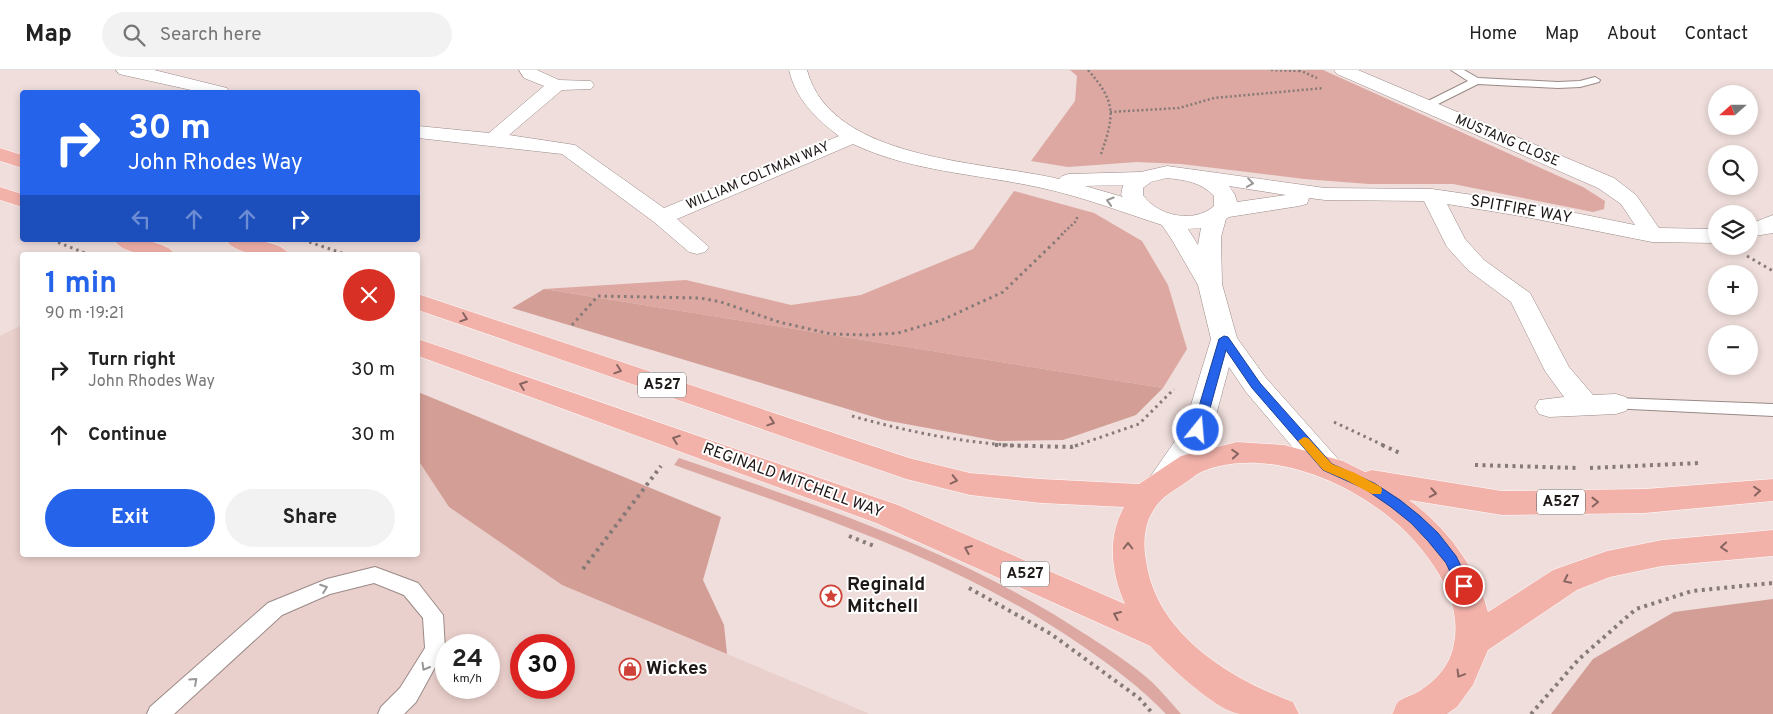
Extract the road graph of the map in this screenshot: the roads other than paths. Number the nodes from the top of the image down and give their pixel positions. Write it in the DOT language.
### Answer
graph roads {
  1 [pos="125,70"];
  2 [pos="528,70"];
  3 [pos="798,70"];
  4 [pos="1343,70"];
  5 [pos="1456,70"];
  6 [pos="158,72"];
  7 [pos="1595,80"];
  8 [pos="1476,81"];
  9 [pos="558,85"];
  10 [pos="584,85"];
  11 [pos="214,90"];
  12 [pos="1426,106"];
  13 [pos="855,136"];
  14 [pos="493,139"];
  15 [pos="420,141"];
  16 [pos="0,154"];
  17 [pos="20,161"];
  18 [pos="1184,174"];
  19 [pos="1141,178"];
  20 [pos="1090,187"];
  21 [pos="0,192"];
  22 [pos="1325,194"];
  23 [pos="1432,195"];
  24 [pos="20,200"];
  25 [pos="1220,214"];
  26 [pos="662,217"];
  27 [pos="1163,219"];
  28 [pos="1773,222"];
  29 [pos="1758,229"];
  30 [pos="1652,235"];
  31 [pos="1708,236"];
  32 [pos="130,242"];
  33 [pos="242,242"];
  34 [pos="697,247"];
  35 [pos="156,252"];
  36 [pos="270,252"];
  37 [pos="1210,285"];
  38 [pos="420,303"];
  39 [pos="1224,339"];
  40 [pos="420,348"];
  41 [pos="1616,404"];
  42 [pos="1586,405"];
  43 [pos="1549,407"];
  44 [pos="1773,410"];
  45 [pos="1339,472"];
  46 [pos="1155,486"];
  47 [pos="1773,490"];
  48 [pos="1773,543"];
  49 [pos="1162,635"];
  50 [pos="1472,642"];
  51 [pos="1208,677"];
  52 [pos="1431,708"];
  53 [pos="158,714"];
  54 [pos="389,714"];
  55 [pos="1231,714"];
  56 [pos="1280,714"];
  1 -- 6 [label="street"];
  2 -- 9 [label="street"];
  3 -- 13 [label="street"];
  4 -- 12 [label="street, MUSTANG CLOSE"];
  5 -- 8 [label="lane"];
  6 -- 11 [label="street"];
  7 -- 8 [label="lane"];
  8 -- 12 [label="lane"];
  9 -- 10 [label="street"];
  9 -- 14 [label="street"];
  12 -- 30 [label="street, MUSTANG CLOSE"];
  13 -- 20 [label="street"];
  13 -- 26 [label="street, WILLIAM COLTMAN WAY"];
  14 -- 15 [label="street, WILLIAM COLTMAN WAY"];
  14 -- 26 [label="street, WILLIAM COLTMAN WAY"];
  16 -- 17 [label="main road"];
  18 -- 19 [label="street"];
  18 -- 22 [label="street, SPITFIRE WAY, one-way"];
  18 -- 25 [label="street"];
  19 -- 20 [label="street"];
  19 -- 27 [label="street"];
  27 -- 20 [label="street, one-way"];
  21 -- 24 [label="main road"];
  22 -- 23 [label="street, SPITFIRE WAY"];
  22 -- 25 [label="street, SPITFIRE WAY"];
  23 -- 30 [label="street, SPITFIRE WAY"];
  23 -- 42 [label="street"];
  25 -- 27 [label="street, SPITFIRE WAY"];
  25 -- 37 [label="street"];
  26 -- 34 [label="street, WILLIAM COLTMAN WAY"];
  27 -- 37 [label="street"];
  28 -- 29 [label="street"];
  30 -- 31 [label="street, SPITFIRE WAY"];
  32 -- 35 [label="main road"];
  33 -- 36 [label="main road"];
  37 -- 39 [label="street"];
  38 -- 46 [label="main road, A527, one-way"];
  39 -- 45 [label="street"];
  39 -- 46 [label="street"];
  49 -- 40 [label="main road, REGINALD MITCHELL WAY / A527, one-way"];
  41 -- 42 [label="street"];
  41 -- 44 [label="lane"];
  42 -- 43 [label="street"];
  46 -- 45 [label="main road, one-way"];
  45 -- 47 [label="main road, A527, one-way"];
  45 -- 50 [label="main road"];
  49 -- 46 [label="main road, one-way"];
  48 -- 50 [label="main road, one-way"];
  49 -- 51 [label="main road"];
  50 -- 52 [label="main road, one-way"];
  51 -- 55 [label="street"];
  51 -- 56 [label="main road"];
  53 -- 54 [label="lane, one-way"];
}
